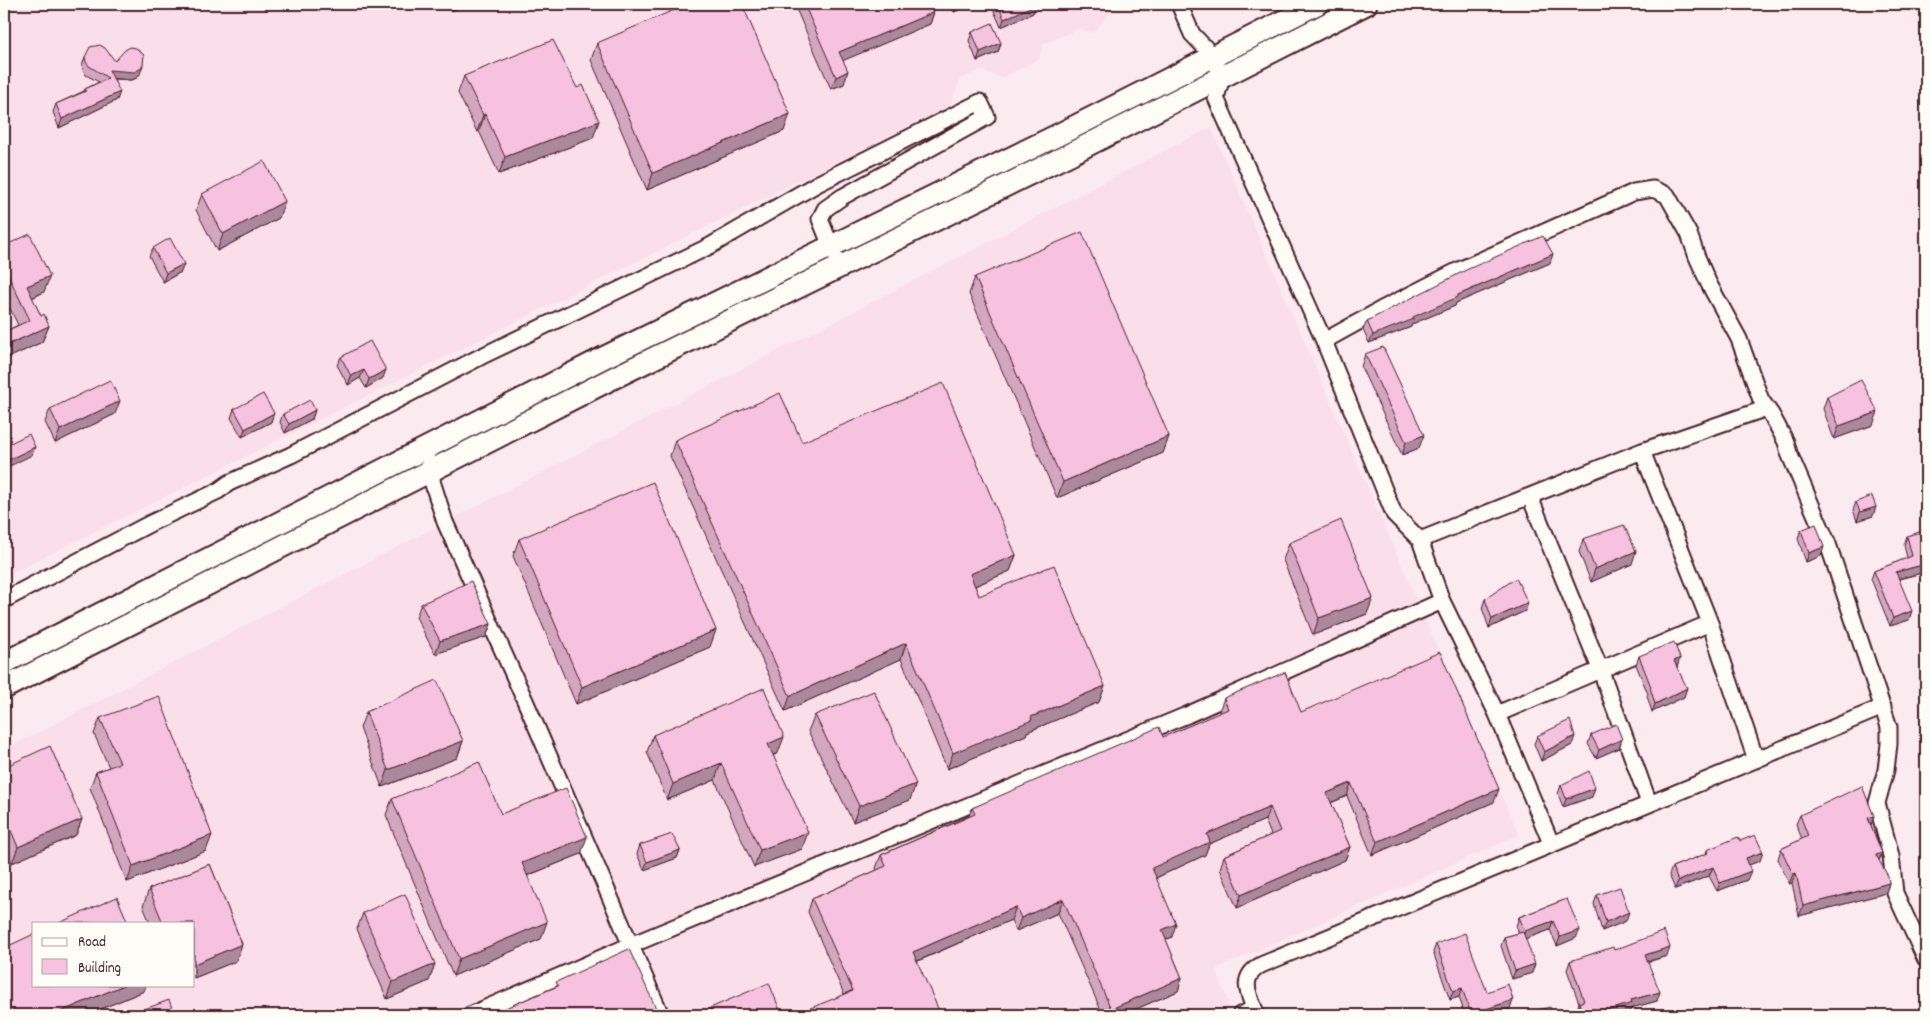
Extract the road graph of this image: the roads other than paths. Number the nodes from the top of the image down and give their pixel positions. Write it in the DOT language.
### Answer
graph roads {
  1 [pos="1179,4"];
  2 [pos="1317,4"];
  3 [pos="1366,4"];
  4 [pos="1213,56"];
  5 [pos="1222,77"];
  6 [pos="830,247"];
  7 [pos="840,267"];
  8 [pos="1324,341"];
  9 [pos="1767,408"];
  10 [pos="423,451"];
  11 [pos="1642,451"];
  12 [pos="432,471"];
  13 [pos="1530,497"];
  14 [pos="1420,540"];
  15 [pos="4,600"];
  16 [pos="1442,601"];
  17 [pos="1710,623"];
  18 [pos="4,663"];
  19 [pos="1602,671"];
  20 [pos="4,688"];
  21 [pos="1883,708"];
  22 [pos="1497,714"];
  23 [pos="1756,760"];
  24 [pos="1649,803"];
  25 [pos="1550,844"];
  26 [pos="631,945"];
  27 [pos="1926,960"];
  28 [pos="1255,1012"];
  29 [pos="470,1015"];
  30 [pos="661,1015"];
  31 [pos="1240,1015"];
  1 -- 4 [label="street"];
  2 -- 4 [label="main road"];
  3 -- 5 [label="main road"];
  4 -- 5 [label="street"];
  4 -- 6 [label="main road"];
  5 -- 7 [label="main road"];
  5 -- 8 [label="street"];
  6 -- 7 [label="street"];
  6 -- 10 [label="main road"];
  6 -- 15 [label="street"];
  7 -- 12 [label="main road"];
  8 -- 9 [label="street"];
  8 -- 14 [label="street"];
  9 -- 11 [label="street"];
  9 -- 21 [label="street"];
  10 -- 12 [label="street"];
  10 -- 18 [label="main road"];
  11 -- 13 [label="street"];
  11 -- 17 [label="street"];
  12 -- 20 [label="main road"];
  12 -- 26 [label="street"];
  13 -- 14 [label="street"];
  13 -- 19 [label="street"];
  14 -- 16 [label="street"];
  16 -- 22 [label="street"];
  16 -- 26 [label="street"];
  17 -- 19 [label="street"];
  17 -- 23 [label="street"];
  19 -- 22 [label="street"];
  19 -- 24 [label="street"];
  21 -- 23 [label="street"];
  21 -- 27 [label="street"];
  22 -- 25 [label="street"];
  23 -- 24 [label="street"];
  24 -- 25 [label="street"];
  25 -- 28 [label="street"];
  26 -- 29 [label="street"];
  26 -- 30 [label="street"];
  28 -- 31 [label="street"];
}
